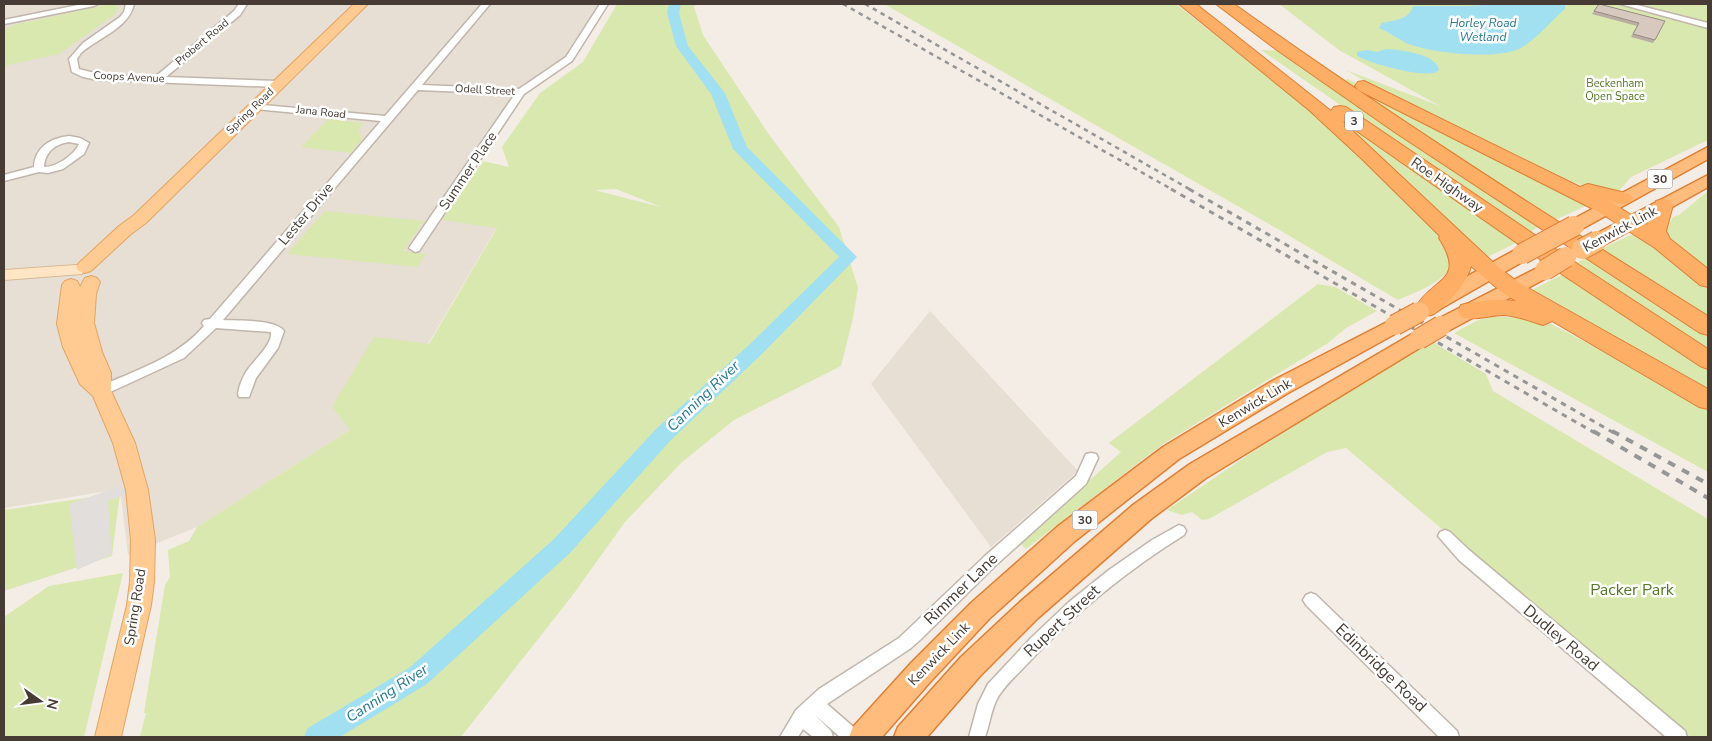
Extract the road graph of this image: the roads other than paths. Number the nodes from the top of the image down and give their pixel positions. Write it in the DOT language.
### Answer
graph roads {
  1 [pos="94,4"];
  2 [pos="130,4"];
  3 [pos="243,4"];
  4 [pos="361,4"];
  5 [pos="486,4"];
  6 [pos="604,4"];
  7 [pos="1188,4"];
  8 [pos="1224,4"];
  9 [pos="1230,4"];
  10 [pos="1624,4"];
  11 [pos="4,22"];
  12 [pos="1708,26"];
  13 [pos="158,79"];
  14 [pos="278,84"];
  15 [pos="415,87"];
  16 [pos="521,92"];
  17 [pos="255,106"];
  18 [pos="387,119"];
  19 [pos="1708,152"];
  20 [pos="39,168"];
  21 [pos="1538,174"];
  22 [pos="4,178"];
  23 [pos="1708,180"];
  24 [pos="1623,198"];
  25 [pos="1416,202"];
  26 [pos="1663,205"];
  27 [pos="1606,208"];
  28 [pos="1631,223"];
  29 [pos="1662,243"];
  30 [pos="415,248"];
  31 [pos="1490,272"];
  32 [pos="7,275"];
  33 [pos="82,276"];
  34 [pos="1708,280"];
  35 [pos="1511,288"];
  36 [pos="1422,310"];
  37 [pos="1469,311"];
  38 [pos="210,323"];
  39 [pos="1708,327"];
  40 [pos="1708,360"];
  41 [pos="1664,376"];
  42 [pos="101,391"];
  43 [pos="244,394"];
  44 [pos="1708,400"];
  45 [pos="1091,458"];
  46 [pos="1179,531"];
  47 [pos="1445,536"];
  48 [pos="1311,600"];
  49 [pos="815,704"];
  50 [pos="802,716"];
  51 [pos="108,737"];
  52 [pos="788,737"];
  53 [pos="825,737"];
  54 [pos="852,737"];
  55 [pos="863,737"];
  56 [pos="908,737"];
  57 [pos="977,737"];
  58 [pos="1452,737"];
  59 [pos="1679,737"];
  1 -- 11 [label="street"];
  2 -- 13 [label="street, Coops Avenue"];
  3 -- 13 [label="street, Probert Road"];
  4 -- 14 [label="main road, Spring Road"];
  5 -- 15 [label="street, Lester Drive"];
  6 -- 16 [label="street, Odell Street"];
  7 -- 25 [label="highway"];
  7 -- 40 [label="highway, Roe Highway / 3"];
  8 -- 39 [label="highway, Roe Highway / 3"];
  9 -- 21 [label="highway"];
  10 -- 12 [label="street"];
  13 -- 14 [label="street, Coops Avenue"];
  14 -- 17 [label="main road, Spring Road"];
  15 -- 16 [label="street, Odell Street"];
  15 -- 18 [label="street, Lester Drive"];
  16 -- 30 [label="street, Summer Place"];
  17 -- 18 [label="street, Jana Road"];
  17 -- 33 [label="main road, Spring Road"];
  18 -- 38 [label="street, Lester Drive"];
  19 -- 24 [label="highway, Kenwick Link / 30"];
  20 -- 22 [label="street"];
  21 -- 24 [label="highway"];
  21 -- 27 [label="highway"];
  23 -- 26 [label="highway, Kenwick Link / 30"];
  24 -- 27 [label="highway, Kenwick Link / 30"];
  25 -- 31 [label="highway"];
  25 -- 36 [label="highway"];
  26 -- 28 [label="highway, Kenwick Link / 30"];
  26 -- 29 [label="highway"];
  27 -- 28 [label="highway"];
  27 -- 31 [label="highway, Kenwick Link / 30, bridge"];
  28 -- 29 [label="highway"];
  28 -- 35 [label="highway, Kenwick Link / 30, bridge"];
  29 -- 34 [label="highway"];
  31 -- 35 [label="highway"];
  31 -- 36 [label="highway, Kenwick Link / 30"];
  32 -- 33 [label="main road"];
  33 -- 42 [label="main road, Spring Road"];
  35 -- 37 [label="highway, Kenwick Link / 30"];
  35 -- 41 [label="highway"];
  36 -- 55 [label="highway, Kenwick Link / 30, bridge"];
  37 -- 41 [label="highway"];
  37 -- 56 [label="highway, Kenwick Link / 30, bridge"];
  38 -- 42 [label="street, Lester Drive"];
  38 -- 43 [label="street"];
  41 -- 44 [label="highway"];
  42 -- 51 [label="main road, Spring Road"];
  45 -- 49 [label="street, Rimmer Lane"];
  46 -- 57 [label="street, Rupert Street"];
  47 -- 59 [label="street, Dudley Road"];
  48 -- 58 [label="street, Edinbridge Road"];
  49 -- 50 [label="street, Rimmer Lane"];
  49 -- 54 [label="street"];
  50 -- 52 [label="street, Rimmer Lane"];
  50 -- 53 [label="street"];
}
